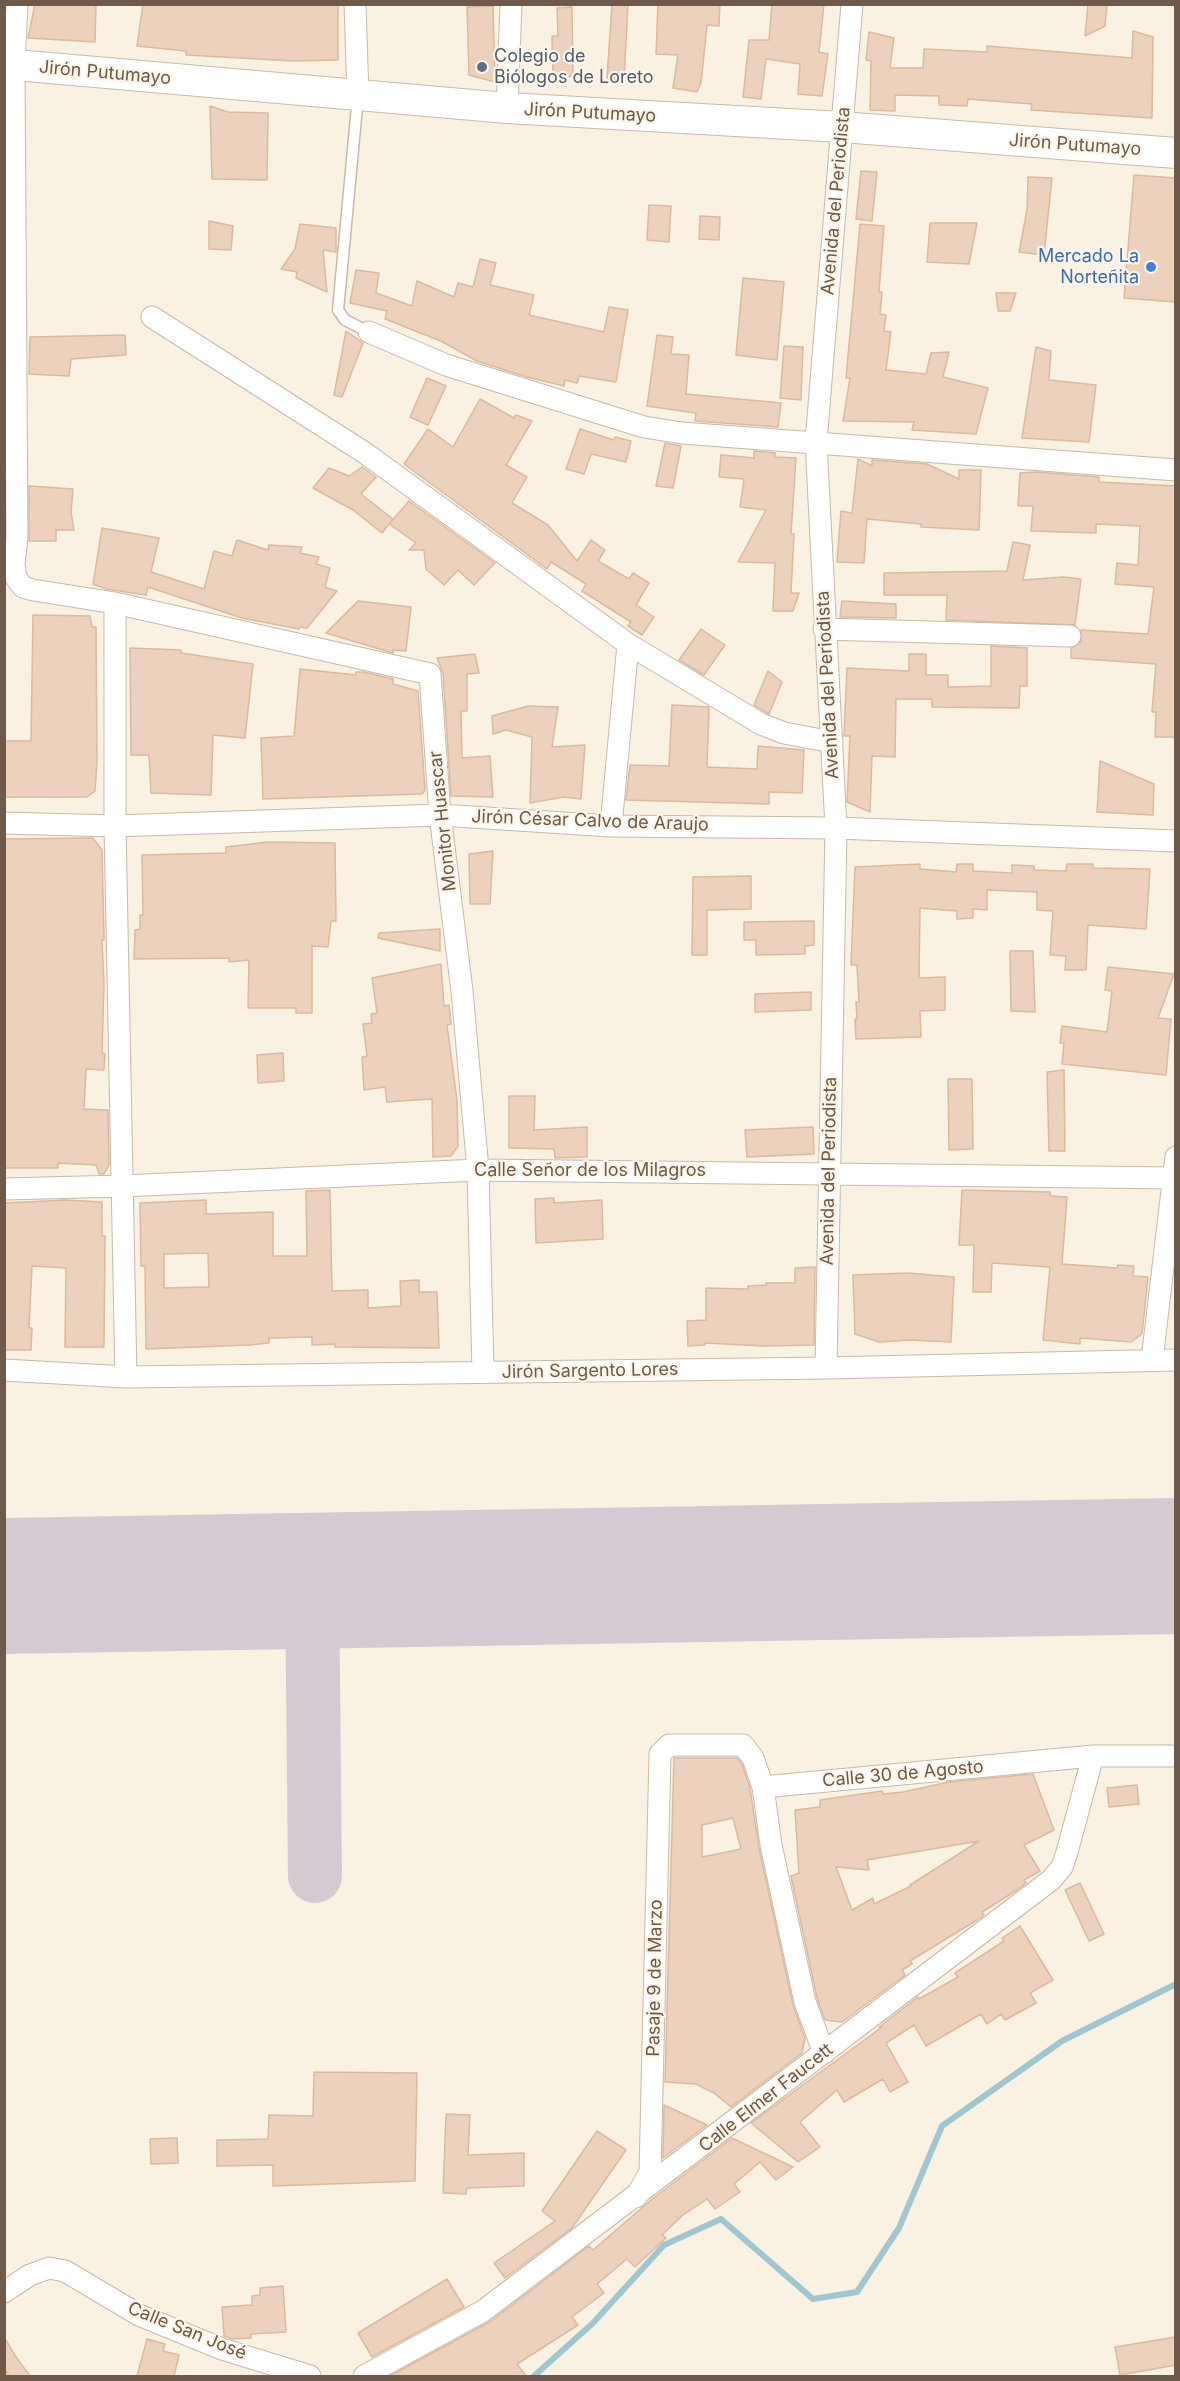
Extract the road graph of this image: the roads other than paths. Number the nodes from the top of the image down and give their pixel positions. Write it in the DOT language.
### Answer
graph roads {
  1 [pos="17,4"];
  2 [pos="355,4"];
  3 [pos="511,4"];
  4 [pos="852,4"];
  5 [pos="9,64"];
  6 [pos="358,96"];
  7 [pos="507,108"];
  8 [pos="842,127"];
  9 [pos="1176,153"];
  10 [pos="10,271"];
  11 [pos="152,317"];
  12 [pos="369,332"];
  13 [pos="816,442"];
  14 [pos="1176,470"];
  15 [pos="11,538"];
  16 [pos="115,603"];
  17 [pos="824,629"];
  18 [pos="1070,636"];
  19 [pos="628,644"];
  20 [pos="832,742"];
  21 [pos="440,815"];
  22 [pos="4,823"];
  23 [pos="115,825"];
  24 [pos="611,826"];
  25 [pos="836,828"];
  26 [pos="1176,842"];
  27 [pos="1176,1157"];
  28 [pos="478,1170"];
  29 [pos="828,1172"];
  30 [pos="1174,1178"];
  31 [pos="122,1186"];
  32 [pos="4,1189"];
  33 [pos="1152,1360"];
  34 [pos="1176,1360"];
  35 [pos="826,1368"];
  36 [pos="4,1370"];
  37 [pos="483,1372"];
  38 [pos="126,1377"];
  39 [pos="1093,1756"];
  40 [pos="1176,1756"];
  41 [pos="763,1787"];
  42 [pos="824,2053"];
  43 [pos="636,2198"];
  44 [pos="4,2292"];
  45 [pos="310,2376"];
  46 [pos="364,2376"];
  1 -- 5 [label="street"];
  2 -- 6 [label="street"];
  3 -- 7 [label="street"];
  4 -- 8 [label="street, Avenida del Periodista"];
  5 -- 6 [label="street, Jirón Putumayo"];
  5 -- 10 [label="street"];
  6 -- 7 [label="street, Jirón Putumayo"];
  6 -- 12 [label="lane"];
  7 -- 8 [label="street, Jirón Putumayo"];
  8 -- 9 [label="street, Jirón Putumayo"];
  8 -- 13 [label="street, Avenida del Periodista"];
  10 -- 15 [label="street"];
  11 -- 19 [label="street"];
  12 -- 13 [label="street"];
  13 -- 14 [label="street"];
  13 -- 17 [label="street, Avenida del Periodista"];
  15 -- 16 [label="street, Monitor Huascar"];
  16 -- 21 [label="street, Monitor Huascar"];
  16 -- 23 [label="street"];
  17 -- 18 [label="street"];
  17 -- 20 [label="street, Avenida del Periodista"];
  19 -- 20 [label="street"];
  19 -- 24 [label="street"];
  20 -- 25 [label="street, Avenida del Periodista"];
  21 -- 23 [label="street, Jirón César Calvo de Araujo"];
  21 -- 24 [label="street, Jirón César Calvo de Araujo"];
  21 -- 28 [label="street, Monitor Huascar"];
  22 -- 23 [label="street, Jirón César Calvo de Araujo"];
  23 -- 31 [label="street"];
  24 -- 25 [label="street, Jirón César Calvo de Araujo"];
  25 -- 26 [label="street, Jirón César Calvo de Araujo"];
  25 -- 29 [label="street, Avenida del Periodista"];
  27 -- 30 [label="street"];
  28 -- 29 [label="street, Calle Señor de los Milagros"];
  28 -- 31 [label="street, Calle Señor de los Milagros"];
  28 -- 37 [label="street, Monitor Huascar"];
  29 -- 30 [label="street, Calle Señor de los Milagros"];
  29 -- 35 [label="street, Avenida del Periodista"];
  30 -- 33 [label="street"];
  31 -- 32 [label="street, Calle Señor de los Milagros"];
  31 -- 38 [label="street"];
  33 -- 34 [label="street, Jirón Sargento Lores"];
  33 -- 35 [label="street, Jirón Sargento Lores"];
  35 -- 37 [label="street, Jirón Sargento Lores"];
  36 -- 38 [label="street, Jirón Sargento Lores"];
  37 -- 38 [label="street, Jirón Sargento Lores"];
  39 -- 40 [label="street, Calle 30 de Agosto"];
  39 -- 41 [label="street, Calle 30 de Agosto"];
  39 -- 42 [label="street, Calle Elmer Faucett"];
  41 -- 42 [label="street"];
  41 -- 43 [label="street, Pasaje 9 de Marzo"];
  42 -- 43 [label="street, Calle Elmer Faucett"];
  43 -- 46 [label="street, Calle Elmer Faucett"];
  44 -- 45 [label="street, Calle San José"];
}
